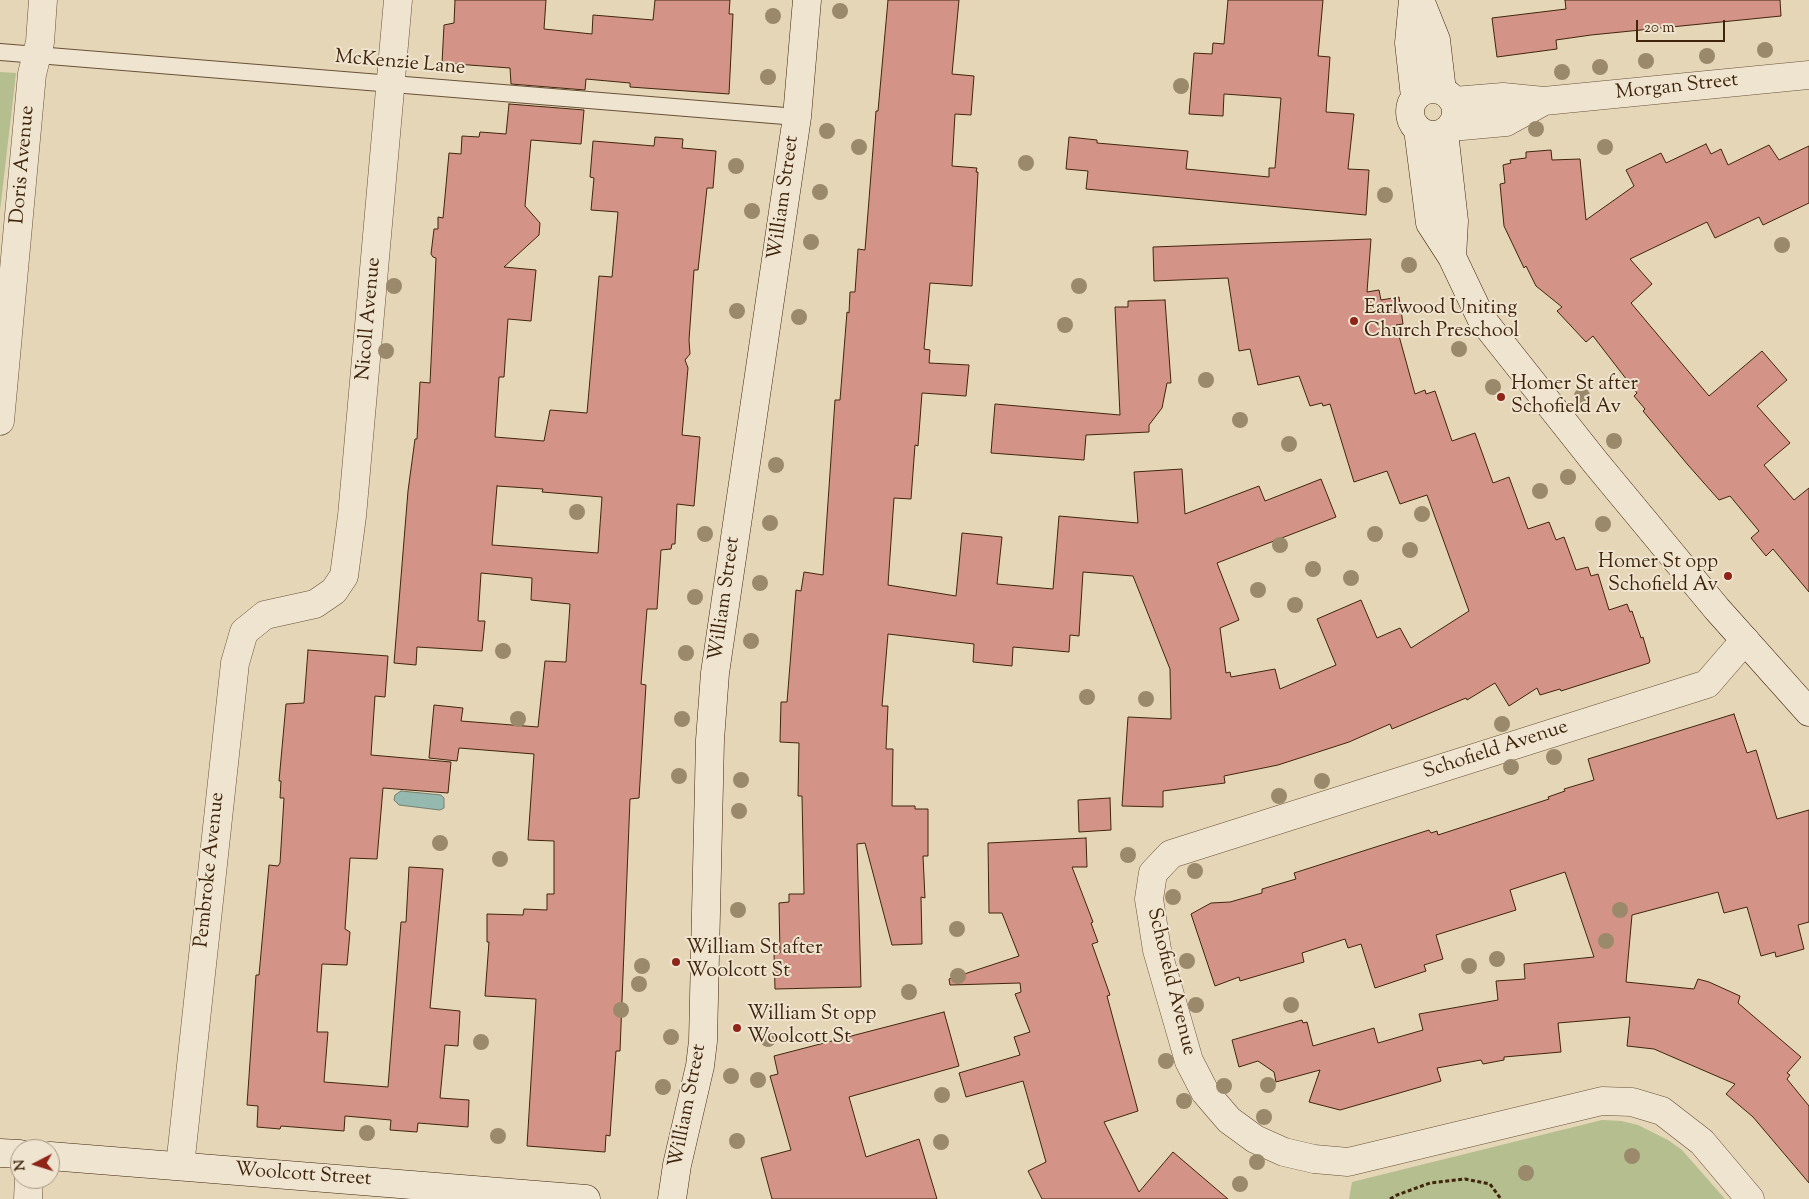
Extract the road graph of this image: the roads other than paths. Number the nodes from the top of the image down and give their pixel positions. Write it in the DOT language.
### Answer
graph roads {
  1 [pos="43,0"];
  2 [pos="398,0"];
  3 [pos="808,0"];
  4 [pos="1413,0"];
  5 [pos="1420,0"];
  6 [pos="0,52"];
  7 [pos="37,56"];
  8 [pos="1809,75"];
  9 [pos="391,84"];
  10 [pos="798,116"];
  11 [pos="1442,116"];
  12 [pos="0,421"];
  13 [pos="293,607"];
  14 [pos="1745,640"];
  15 [pos="1809,712"];
  16 [pos="60,1157"];
  17 [pos="180,1166"];
  18 [pos="561,1198"];
  19 [pos="586,1199"];
  20 [pos="672,1199"];
  21 [pos="1750,1199"];
  1 -- 7 [label="street, Doris Avenue"];
  2 -- 9 [label="street, Nicoll Avenue"];
  3 -- 10 [label="street, William Street"];
  4 -- 11 [label="street"];
  5 -- 11 [label="street"];
  6 -- 7 [label="lane, McKenzie Lane"];
  7 -- 9 [label="lane, McKenzie Lane"];
  7 -- 12 [label="street, Doris Avenue"];
  8 -- 11 [label="street, Morgan Street"];
  9 -- 10 [label="lane, McKenzie Lane"];
  9 -- 13 [label="street, Nicoll Avenue"];
  10 -- 20 [label="street, William Street"];
  11 -- 14 [label="street"];
  13 -- 17 [label="street, Pembroke Avenue"];
  14 -- 15 [label="street"];
  14 -- 21 [label="street, Schofield Avenue"];
  16 -- 17 [label="street, Woolcott Street"];
  17 -- 18 [label="street, Woolcott Street"];
  18 -- 19 [label="street, Woolcott Street"];
}
